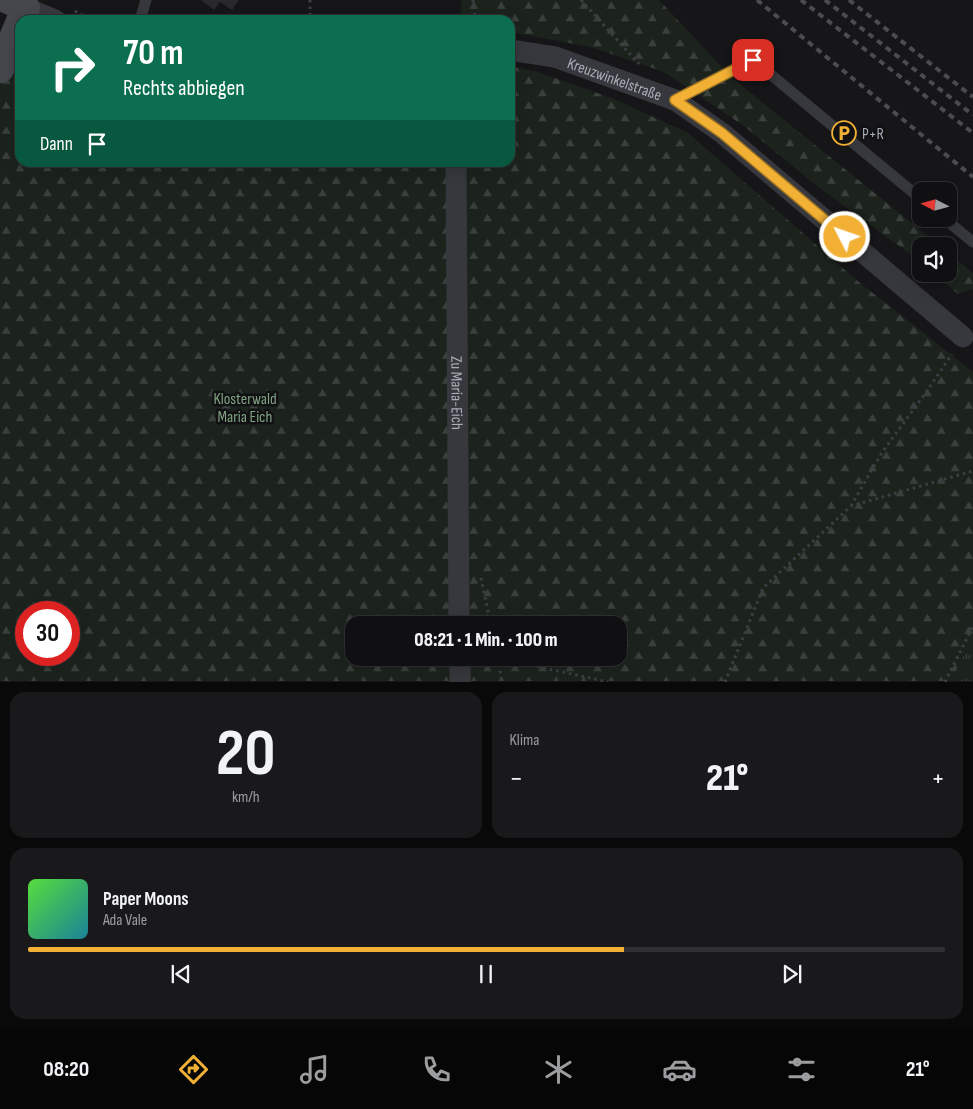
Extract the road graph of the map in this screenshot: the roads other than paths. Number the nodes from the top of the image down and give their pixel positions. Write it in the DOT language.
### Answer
graph roads {
  1 [pos="146,0"];
  2 [pos="21,10"];
  3 [pos="62,14"];
  4 [pos="142,15"];
  5 [pos="15,27"];
  6 [pos="515,51"];
  7 [pos="0,69"];
  8 [pos="675,100"];
  9 [pos="456,167"];
  10 [pos="912,192"];
  11 [pos="956,228"];
  12 [pos="973,242"];
  13 [pos="968,334"];
  14 [pos="459,616"];
  15 [pos="460,666"];
  16 [pos="460,682"];
  1 -- 4 [label="lane"];
  2 -- 3 [label="street"];
  5 -- 7 [label="main road"];
  6 -- 8 [label="street, Kreuzwinkelstraße"];
  8 -- 10 [label="lane"];
  8 -- 13 [label="street, Kreuzwinkelstraße"];
  9 -- 14 [label="street, Zu Maria-Eich"];
  11 -- 12 [label="lane"];
  15 -- 16 [label="street"];
}
